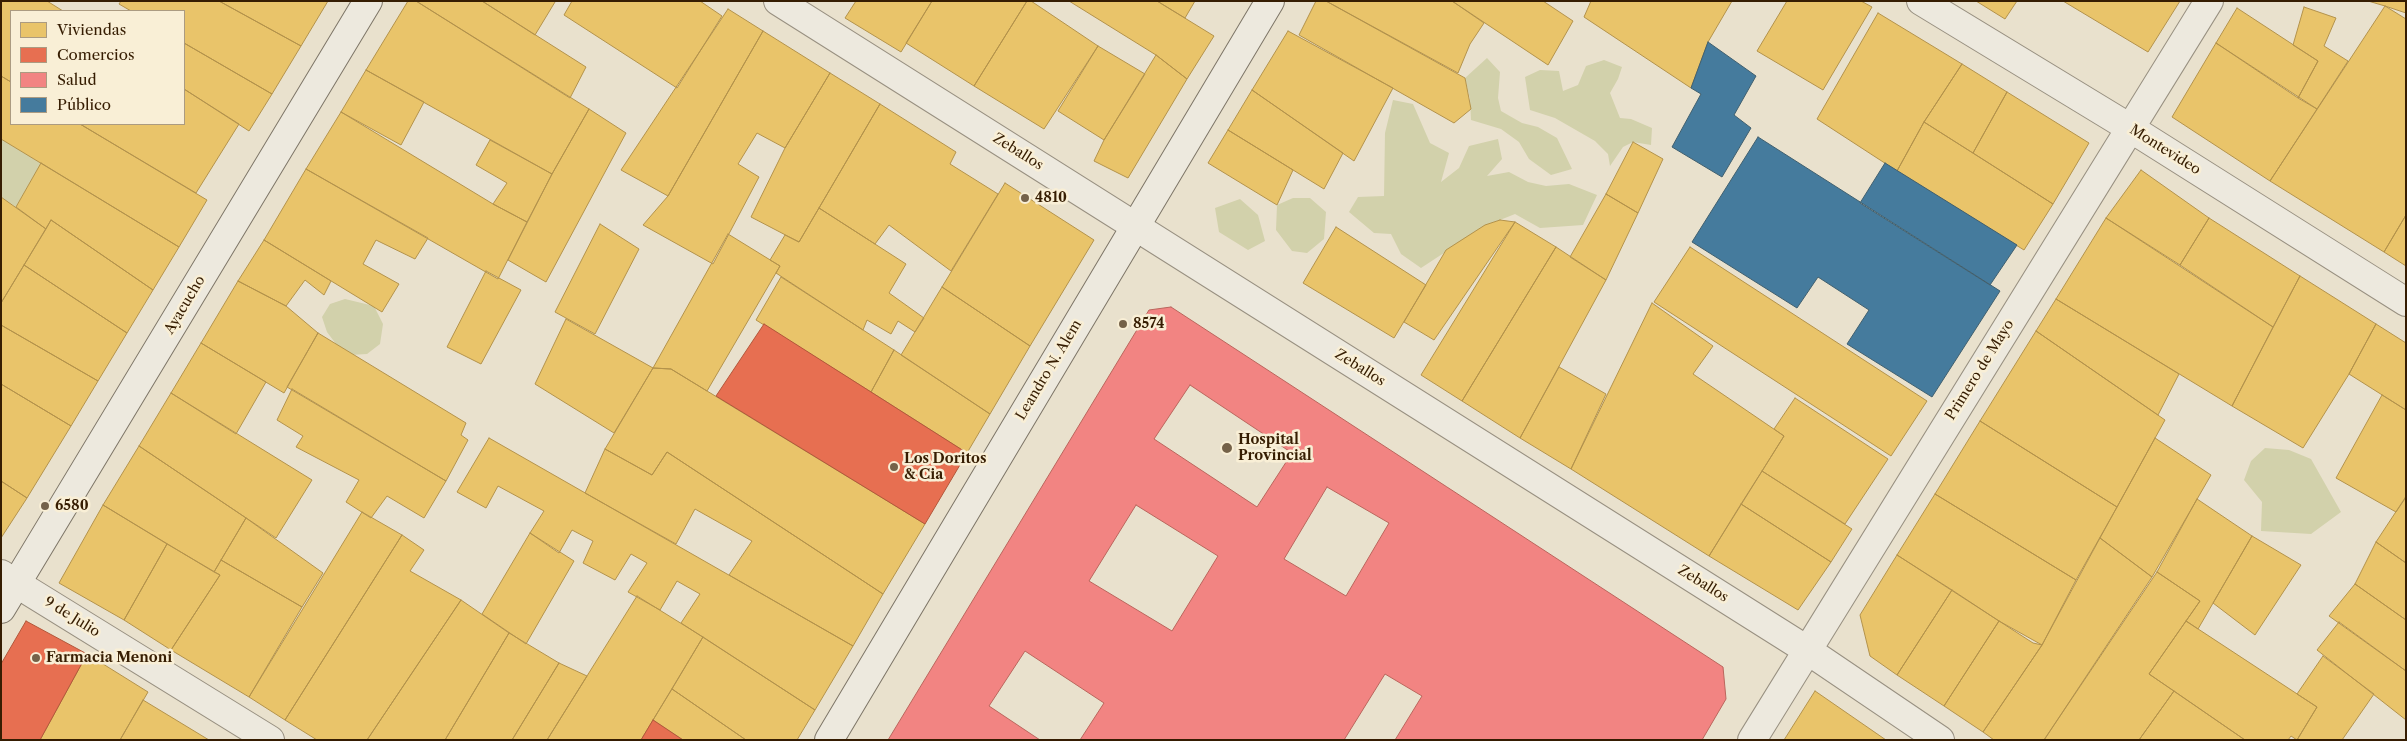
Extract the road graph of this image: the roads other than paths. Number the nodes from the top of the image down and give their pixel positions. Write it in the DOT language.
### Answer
graph roads {
  1 [pos="368,1"];
  2 [pos="778,1"];
  3 [pos="1270,1"];
  4 [pos="1922,1"];
  5 [pos="2209,1"];
  6 [pos="2130,128"];
  7 [pos="1134,226"];
  8 [pos="2406,302"];
  9 [pos="9,578"];
  10 [pos="1,609"];
  11 [pos="1807,650"];
  12 [pos="270,740"];
  13 [pos="829,740"];
  14 [pos="1752,740"];
  15 [pos="1940,740"];
  1 -- 9 [label="street, Ayacucho"];
  2 -- 7 [label="street, Zeballos"];
  3 -- 7 [label="street, Leandro N. Alem"];
  4 -- 6 [label="street, Montevideo"];
  5 -- 6 [label="street, Primero de Mayo"];
  6 -- 8 [label="street, Montevideo"];
  6 -- 11 [label="street, Primero de Mayo"];
  7 -- 11 [label="street, Zeballos"];
  7 -- 13 [label="street, Leandro N. Alem"];
  9 -- 10 [label="street, Ayacucho"];
  9 -- 12 [label="street, 9 de Julio"];
  11 -- 14 [label="street, Primero de Mayo"];
  11 -- 15 [label="street, Zeballos"];
}
